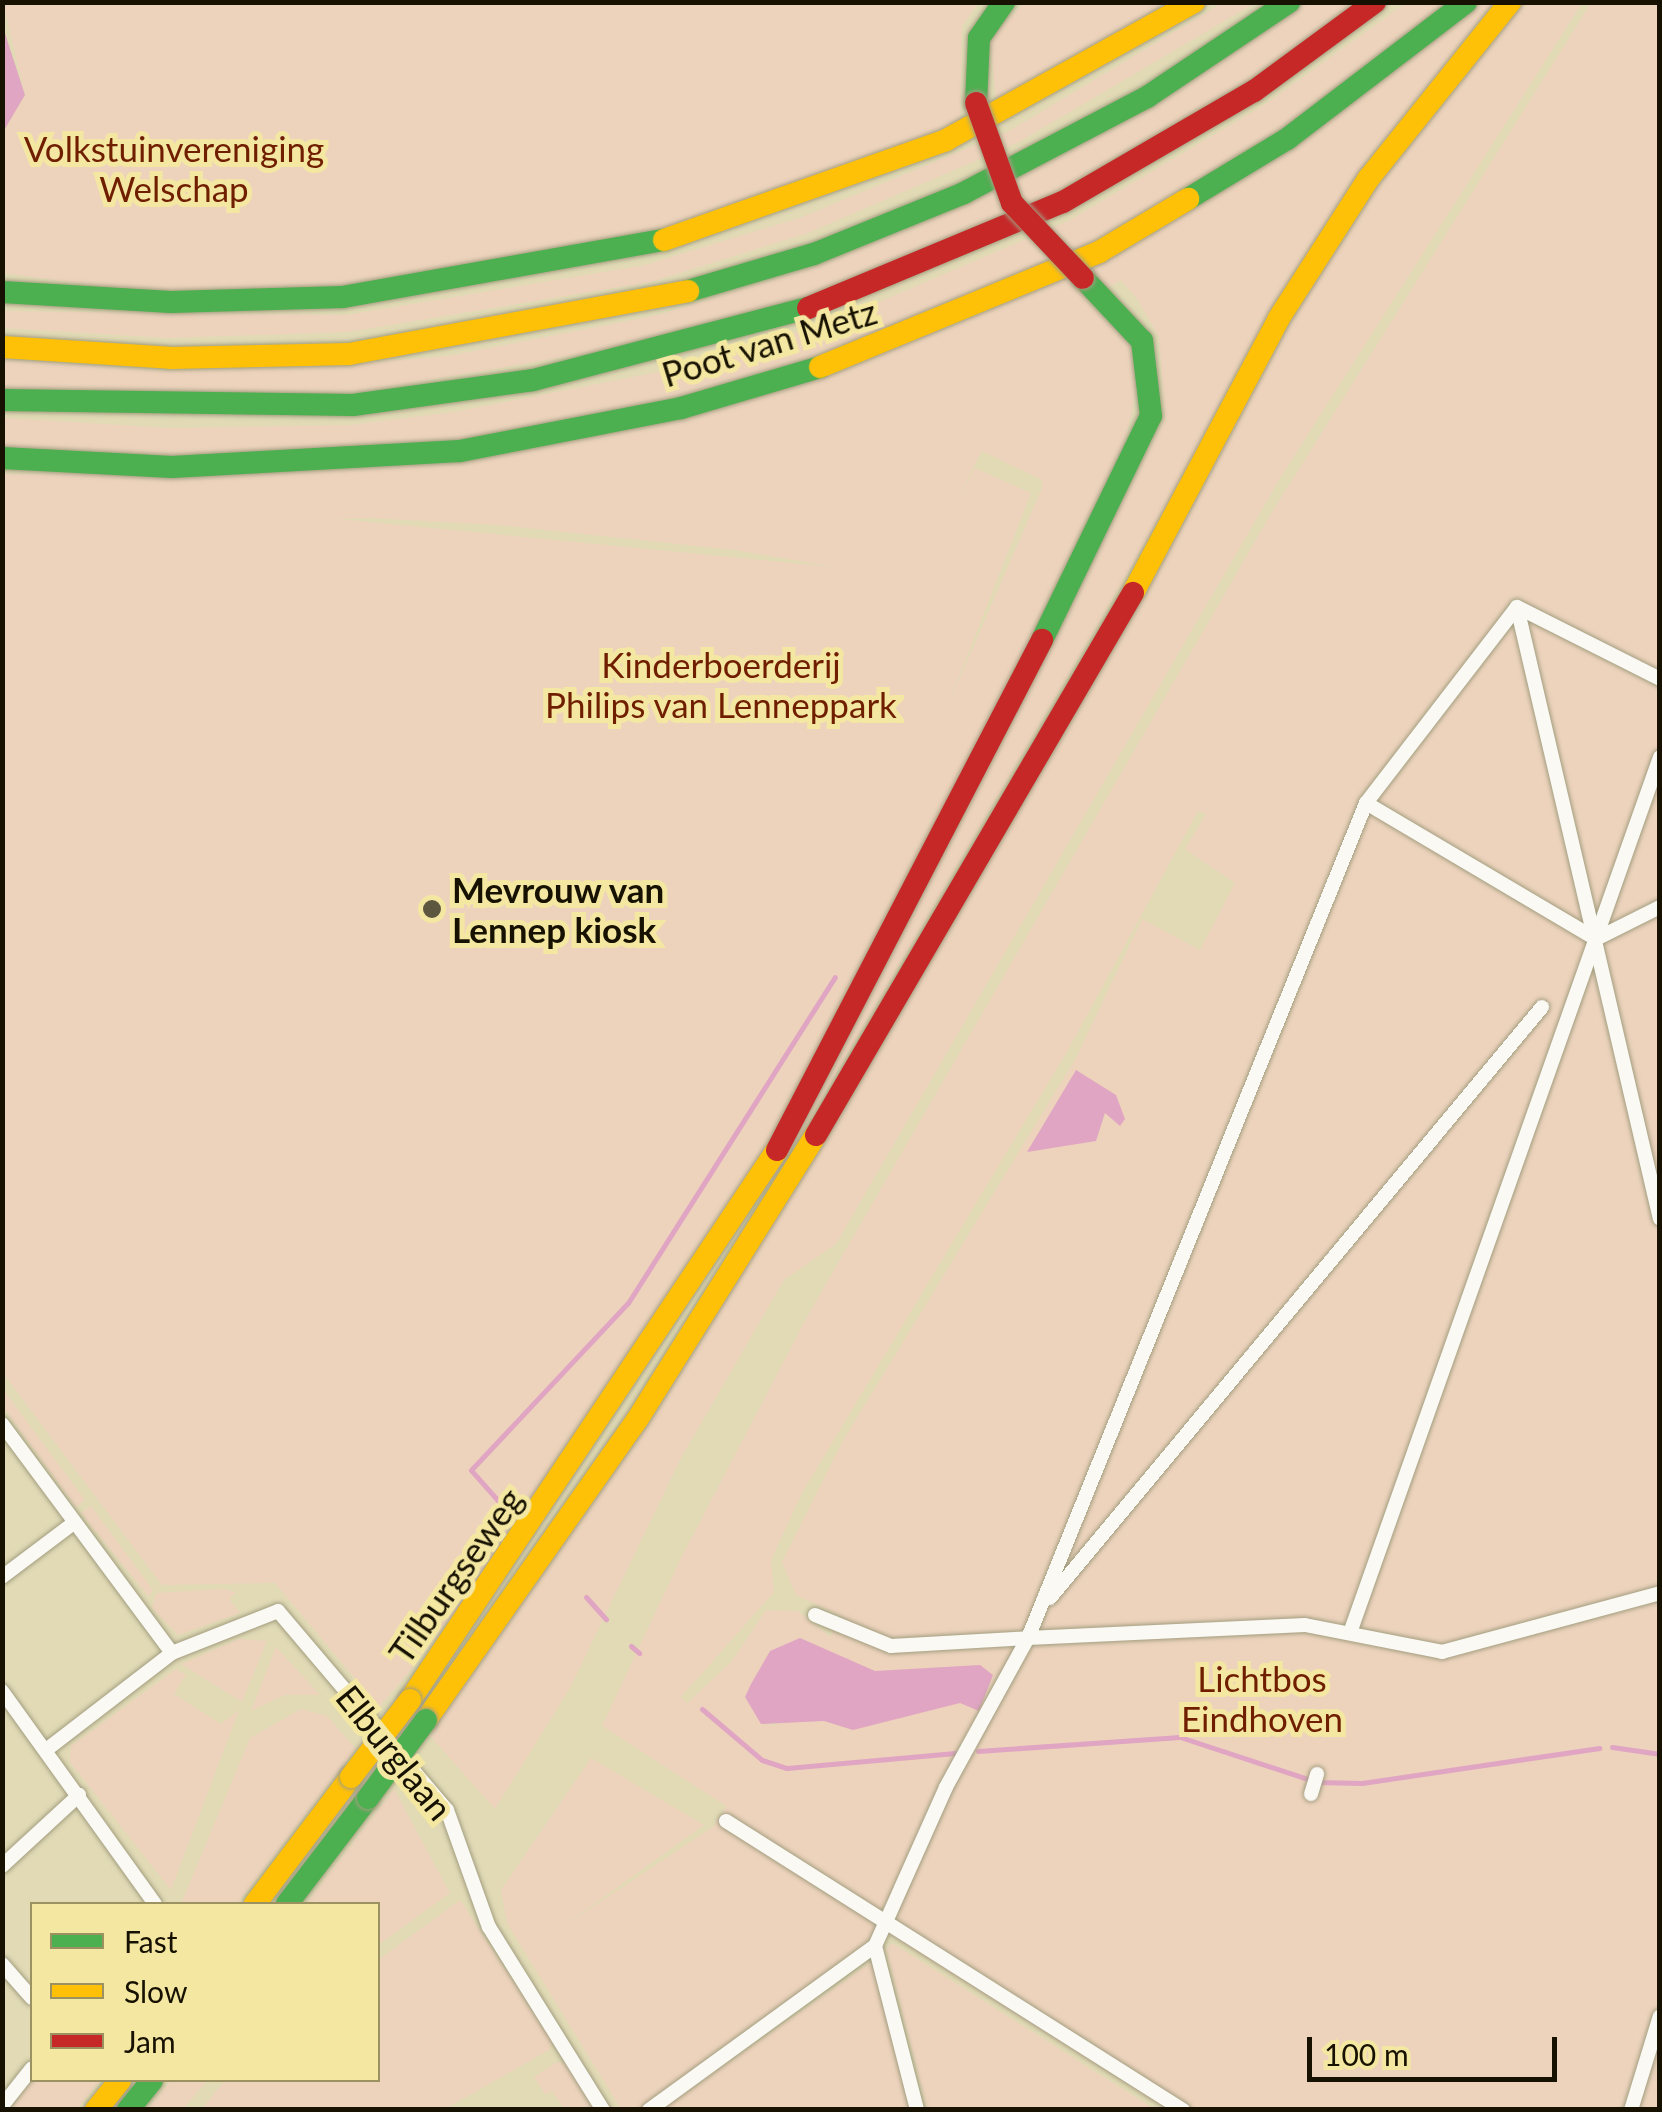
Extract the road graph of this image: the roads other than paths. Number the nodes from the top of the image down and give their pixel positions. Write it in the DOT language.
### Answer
graph roads {
  1 [pos="1004,2"];
  2 [pos="1194,2"];
  3 [pos="1289,2"];
  4 [pos="1375,2"];
  5 [pos="1466,2"];
  6 [pos="1510,2"];
  7 [pos="2,292"];
  8 [pos="2,347"];
  9 [pos="2,400"];
  10 [pos="2,458"];
  11 [pos="1518,607"];
  12 [pos="1660,679"];
  13 [pos="1660,758"];
  14 [pos="1366,803"];
  15 [pos="1660,907"];
  16 [pos="1596,939"];
  17 [pos="1542,1007"];
  18 [pos="1660,1218"];
  19 [pos="712,1285"];
  20 [pos="2,1424"];
  21 [pos="75,1522"];
  22 [pos="2,1577"];
  23 [pos="1660,1593"];
  24 [pos="1040,1609"];
  25 [pos="815,1615"];
  26 [pos="1351,1630"];
  27 [pos="1028,1638"];
  28 [pos="172,1653"];
  29 [pos="2,1692"];
  30 [pos="46,1750"];
  31 [pos="78,1795"];
  32 [pos="726,1820"];
  33 [pos="2,1866"];
  34 [pos="154,1902"];
  35 [pos="257,1902"];
  36 [pos="289,1902"];
  37 [pos="882,1923"];
  38 [pos="875,1946"];
  39 [pos="2,1964"];
  40 [pos="30,1996"];
  41 [pos="1660,2016"];
  42 [pos="30,2071"];
  43 [pos="118,2082"];
  44 [pos="150,2082"];
  45 [pos="2,2106"];
  46 [pos="96,2110"];
  47 [pos="128,2110"];
  48 [pos="603,2110"];
  49 [pos="649,2110"];
  50 [pos="917,2110"];
  51 [pos="1183,2110"];
  52 [pos="1631,2110"];
  1 -- 19 [label="highway, bridge"];
  2 -- 7 [label="highway"];
  3 -- 8 [label="highway, Poot van Metz"];
  4 -- 9 [label="highway, Poot van Metz"];
  5 -- 10 [label="highway, Poot van Metz"];
  6 -- 19 [label="highway"];
  11 -- 12 [label="street"];
  11 -- 14 [label="street"];
  11 -- 16 [label="street"];
  13 -- 16 [label="street"];
  14 -- 16 [label="street"];
  14 -- 24 [label="street"];
  15 -- 16 [label="street"];
  16 -- 18 [label="street"];
  16 -- 26 [label="street"];
  17 -- 24 [label="street"];
  19 -- 35 [label="highway, Tilburgseweg, bridge"];
  19 -- 36 [label="highway, Tilburgseweg, bridge"];
  20 -- 21 [label="street"];
  21 -- 22 [label="street"];
  21 -- 28 [label="street"];
  23 -- 26 [label="street"];
  24 -- 27 [label="street"];
  25 -- 27 [label="street"];
  26 -- 27 [label="street"];
  27 -- 37 [label="street"];
  28 -- 30 [label="street"];
  28 -- 48 [label="street, Elburglaan"];
  29 -- 30 [label="street"];
  30 -- 31 [label="street"];
  31 -- 33 [label="street"];
  31 -- 34 [label="street"];
  32 -- 37 [label="street"];
  37 -- 38 [label="street"];
  37 -- 51 [label="street"];
  38 -- 49 [label="street"];
  38 -- 50 [label="street"];
  39 -- 40 [label="street"];
  41 -- 52 [label="street"];
  42 -- 45 [label="street"];
  43 -- 46 [label="highway"];
  44 -- 47 [label="highway"];
}
